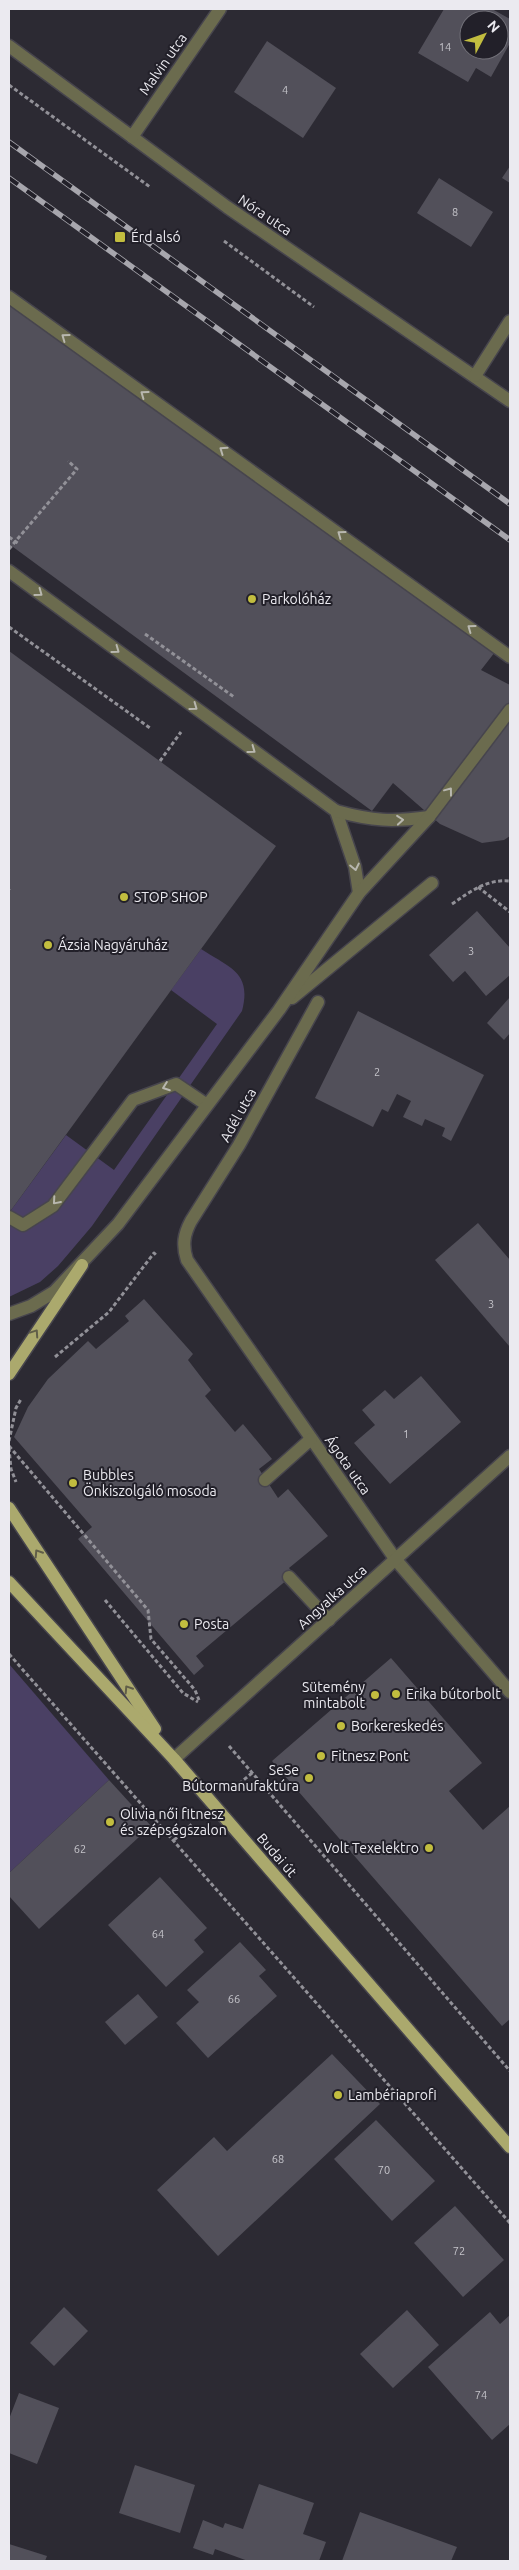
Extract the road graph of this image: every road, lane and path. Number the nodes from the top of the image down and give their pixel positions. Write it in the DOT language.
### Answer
graph roads {
  1 [pos="220,9"];
  2 [pos="9,46"];
  3 [pos="132,137"];
  4 [pos="9,297"];
  5 [pos="510,321"];
  6 [pos="475,376"];
  7 [pos="510,401"];
  8 [pos="68,461"];
  9 [pos="9,549"];
  10 [pos="9,571"];
  11 [pos="9,627"];
  12 [pos="510,657"];
  13 [pos="510,710"];
  14 [pos="173,726"];
  15 [pos="150,728"];
  16 [pos="160,761"];
  17 [pos="336,811"];
  18 [pos="429,817"];
  19 [pos="510,881"];
  20 [pos="432,883"];
  21 [pos="359,893"];
  22 [pos="510,912"];
  23 [pos="318,1002"];
  24 [pos="279,1010"];
  25 [pos="207,1105"];
  26 [pos="9,1217"];
  27 [pos="184,1248"];
  28 [pos="82,1264"];
  29 [pos="9,1314"];
  30 [pos="54,1359"];
  31 [pos="9,1374"];
  32 [pos="23,1395"];
  33 [pos="311,1439"];
  34 [pos="9,1441"];
  35 [pos="9,1446"];
  36 [pos="510,1456"];
  37 [pos="265,1480"];
  38 [pos="9,1508"];
  39 [pos="396,1560"];
  40 [pos="289,1577"];
  41 [pos="10,1585"];
  42 [pos="329,1620"];
  43 [pos="9,1654"];
  44 [pos="510,1692"];
  45 [pos="211,1726"];
  46 [pos="174,1758"];
  47 [pos="510,2071"];
  48 [pos="510,2147"];
  49 [pos="510,2223"];
  1 -- 3 [label="street, Malvin utca"];
  2 -- 3 [label="street, Nóra utca"];
  3 -- 6 [label="street, Nóra utca"];
  12 -- 4 [label="street, one-way"];
  5 -- 6 [label="street"];
  6 -- 7 [label="street, Nóra utca"];
  8 -- 9 [label="path, bridge"];
  10 -- 17 [label="street, one-way"];
  11 -- 15 [label="path"];
  18 -- 13 [label="street, one-way"];
  14 -- 16 [label="path"];
  17 -- 18 [label="street, one-way"];
  17 -- 21 [label="street, one-way"];
  18 -- 21 [label="street"];
  19 -- 22 [label="path"];
  20 -- 24 [label="street"];
  21 -- 24 [label="street"];
  23 -- 27 [label="street, Adél utca"];
  24 -- 25 [label="street"];
  25 -- 26 [label="street, one-way"];
  25 -- 28 [label="street"];
  27 -- 30 [label="path"];
  27 -- 33 [label="street, Ágota utca"];
  28 -- 29 [label="street"];
  31 -- 28 [label="main road, one-way"];
  32 -- 34 [label="path"];
  33 -- 37 [label="street"];
  33 -- 39 [label="street, Ágota utca"];
  35 -- 45 [label="path"];
  36 -- 39 [label="street, Angyalka utca"];
  46 -- 38 [label="main road, one-way"];
  39 -- 42 [label="street, Angyalka utca"];
  39 -- 44 [label="street, Ágota utca"];
  40 -- 42 [label="street"];
  41 -- 46 [label="main road, Budai út"];
  42 -- 45 [label="street, Angyalka utca"];
  43 -- 49 [label="path"];
  45 -- 46 [label="street, Angyalka utca"];
  45 -- 47 [label="path"];
  46 -- 48 [label="main road, Budai út"];
}
